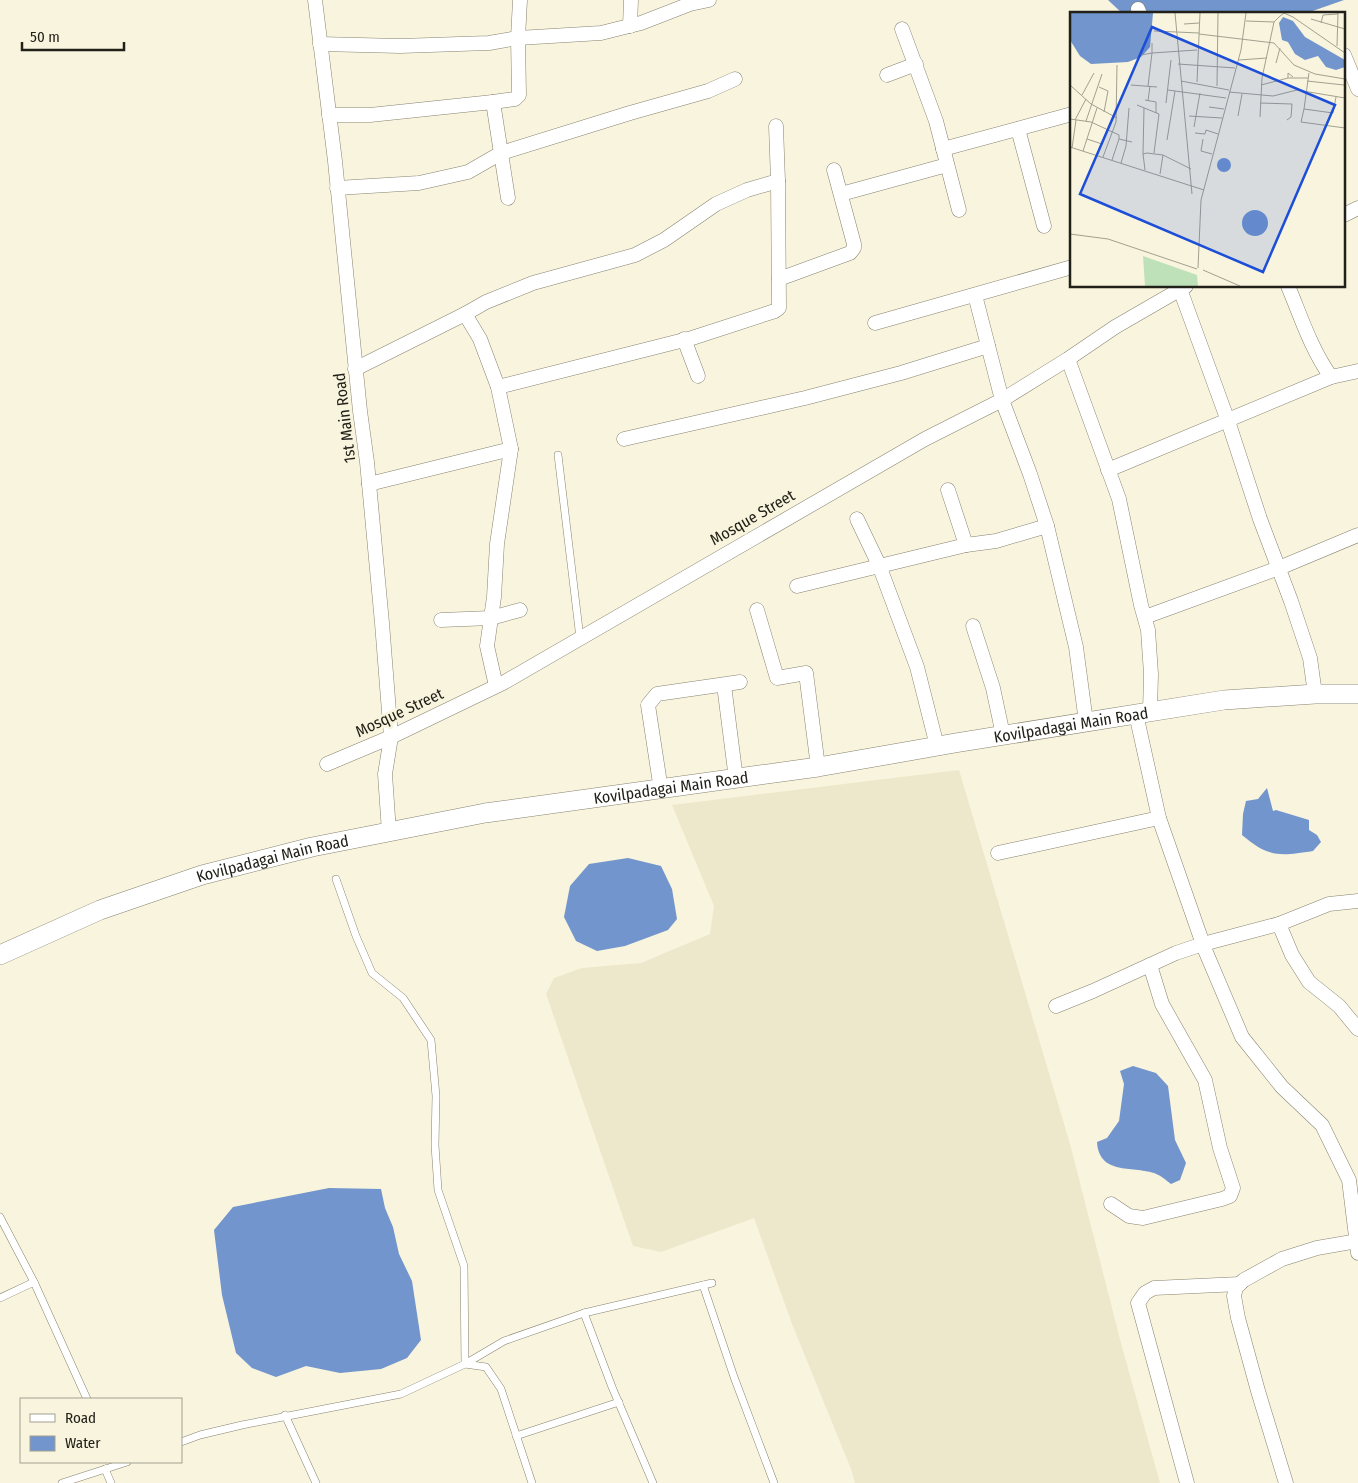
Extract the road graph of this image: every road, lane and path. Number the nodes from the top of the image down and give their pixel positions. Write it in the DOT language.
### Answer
graph roads {
  1 [pos="315,0"];
  2 [pos="520,0"];
  3 [pos="631,0"];
  4 [pos="708,0"];
  5 [pos="630,26"];
  6 [pos="902,29"];
  7 [pos="518,38"];
  8 [pos="320,44"];
  9 [pos="1346,60"];
  10 [pos="916,64"];
  11 [pos="887,75"];
  12 [pos="735,79"];
  13 [pos="1358,89"];
  14 [pos="492,102"];
  15 [pos="1070,115"];
  16 [pos="329,116"];
  17 [pos="776,126"];
  18 [pos="1018,129"];
  19 [pos="943,149"];
  20 [pos="501,153"];
  21 [pos="947,165"];
  22 [pos="834,170"];
  23 [pos="778,181"];
  24 [pos="338,188"];
  25 [pos="841,194"];
  26 [pos="508,198"];
  27 [pos="1358,208"];
  28 [pos="959,210"];
  29 [pos="1346,214"];
  30 [pos="1044,226"];
  31 [pos="1070,268"];
  32 [pos="779,279"];
  33 [pos="1183,288"];
  34 [pos="1289,288"];
  35 [pos="975,295"];
  36 [pos="465,314"];
  37 [pos="875,323"];
  38 [pos="684,340"];
  39 [pos="988,346"];
  40 [pos="1068,359"];
  41 [pos="355,369"];
  42 [pos="1358,371"];
  43 [pos="698,376"];
  44 [pos="1331,377"];
  45 [pos="498,387"];
  46 [pos="1002,400"];
  47 [pos="1228,421"];
  48 [pos="624,439"];
  49 [pos="511,449"];
  50 [pos="558,455"];
  51 [pos="1108,470"];
  52 [pos="369,484"];
  53 [pos="948,490"];
  54 [pos="857,519"];
  55 [pos="1047,526"];
  56 [pos="1358,535"];
  57 [pos="966,545"];
  58 [pos="878,566"];
  59 [pos="1278,568"];
  60 [pos="797,586"];
  61 [pos="520,610"];
  62 [pos="757,610"];
  63 [pos="1145,617"];
  64 [pos="491,618"];
  65 [pos="441,620"];
  66 [pos="973,626"];
  67 [pos="580,638"];
  68 [pos="740,682"];
  69 [pos="724,685"];
  70 [pos="496,686"];
  71 [pos="1315,694"];
  72 [pos="1358,694"];
  73 [pos="1143,713"];
  74 [pos="1086,722"];
  75 [pos="1003,735"];
  76 [pos="391,737"];
  77 [pos="937,746"];
  78 [pos="327,764"];
  79 [pos="818,767"];
  80 [pos="736,779"];
  81 [pos="661,790"];
  82 [pos="1158,818"];
  83 [pos="390,832"];
  84 [pos="998,853"];
  85 [pos="336,879"];
  86 [pos="1358,901"];
  87 [pos="1279,924"];
  88 [pos="1203,944"];
  89 [pos="0,955"];
  90 [pos="1150,965"];
  91 [pos="1056,1006"];
  92 [pos="1358,1029"];
  93 [pos="1111,1204"];
  94 [pos="0,1217"];
  95 [pos="1358,1245"];
  96 [pos="34,1282"];
  97 [pos="712,1283"];
  98 [pos="1240,1284"];
  99 [pos="703,1285"];
  100 [pos="0,1298"];
  101 [pos="584,1313"];
  102 [pos="464,1364"];
  103 [pos="87,1398"];
  104 [pos="619,1402"];
  105 [pos="285,1415"];
  106 [pos="516,1436"];
  107 [pos="182,1442"];
  108 [pos="116,1464"];
  109 [pos="105,1469"];
  110 [pos="70,1482"];
  111 [pos="62,1483"];
  112 [pos="111,1483"];
  113 [pos="316,1483"];
  114 [pos="532,1483"];
  115 [pos="653,1483"];
  116 [pos="774,1483"];
  117 [pos="1187,1483"];
  118 [pos="1286,1483"];
  1 -- 8 [label="street, 1st Main Road"];
  2 -- 7 [label="street"];
  3 -- 5 [label="street"];
  4 -- 5 [label="street"];
  5 -- 7 [label="street"];
  6 -- 10 [label="street"];
  7 -- 8 [label="street"];
  7 -- 14 [label="street"];
  8 -- 16 [label="street, 1st Main Road"];
  9 -- 13 [label="street"];
  10 -- 11 [label="street"];
  10 -- 19 [label="street"];
  12 -- 20 [label="street"];
  14 -- 16 [label="street"];
  14 -- 20 [label="street"];
  15 -- 18 [label="street"];
  16 -- 24 [label="street, 1st Main Road"];
  17 -- 23 [label="street"];
  18 -- 19 [label="street"];
  18 -- 30 [label="street"];
  19 -- 21 [label="street"];
  20 -- 24 [label="street"];
  20 -- 26 [label="street"];
  21 -- 25 [label="street"];
  21 -- 28 [label="street"];
  22 -- 25 [label="street"];
  23 -- 32 [label="street"];
  23 -- 36 [label="street"];
  24 -- 41 [label="street, 1st Main Road"];
  25 -- 32 [label="street"];
  27 -- 29 [label="street"];
  31 -- 35 [label="street"];
  32 -- 38 [label="street"];
  33 -- 40 [label="street, Mosque Street"];
  33 -- 47 [label="street"];
  34 -- 44 [label="street"];
  35 -- 37 [label="street"];
  35 -- 39 [label="street"];
  36 -- 41 [label="street"];
  36 -- 45 [label="street"];
  38 -- 43 [label="street"];
  38 -- 45 [label="street"];
  39 -- 46 [label="street"];
  39 -- 48 [label="street"];
  40 -- 46 [label="street, Mosque Street"];
  40 -- 51 [label="street"];
  41 -- 52 [label="street, 1st Main Road"];
  42 -- 44 [label="street"];
  44 -- 47 [label="street"];
  45 -- 49 [label="street"];
  46 -- 55 [label="street"];
  46 -- 67 [label="street, Mosque Street"];
  47 -- 51 [label="street"];
  47 -- 59 [label="street"];
  49 -- 52 [label="street"];
  49 -- 64 [label="street"];
  50 -- 67 [label="lane"];
  51 -- 63 [label="street"];
  52 -- 76 [label="street, 1st Main Road"];
  53 -- 57 [label="street"];
  54 -- 58 [label="street"];
  55 -- 57 [label="street"];
  55 -- 74 [label="street"];
  56 -- 59 [label="street"];
  57 -- 58 [label="street"];
  58 -- 60 [label="street"];
  58 -- 77 [label="street"];
  59 -- 63 [label="street"];
  59 -- 71 [label="street"];
  61 -- 64 [label="street"];
  62 -- 79 [label="street"];
  63 -- 73 [label="street"];
  64 -- 65 [label="street"];
  64 -- 70 [label="street"];
  66 -- 75 [label="street"];
  67 -- 70 [label="street, Mosque Street"];
  68 -- 69 [label="street"];
  69 -- 80 [label="street"];
  69 -- 81 [label="street"];
  70 -- 76 [label="street, Mosque Street"];
  71 -- 72 [label="main road, Kovilpadagai Main Road"];
  71 -- 73 [label="main road, Kovilpadagai Main Road"];
  73 -- 74 [label="main road, Kovilpadagai Main Road"];
  73 -- 82 [label="street"];
  74 -- 75 [label="main road, Kovilpadagai Main Road"];
  75 -- 77 [label="main road, Kovilpadagai Main Road"];
  76 -- 78 [label="street, Mosque Street"];
  76 -- 83 [label="street, 1st Main Road"];
  77 -- 79 [label="main road, Kovilpadagai Main Road"];
  79 -- 80 [label="main road, Kovilpadagai Main Road"];
  80 -- 81 [label="main road, Kovilpadagai Main Road"];
  81 -- 83 [label="main road, Kovilpadagai Main Road"];
  82 -- 84 [label="street"];
  82 -- 88 [label="street"];
  83 -- 89 [label="main road, Kovilpadagai Main Road"];
  85 -- 102 [label="lane"];
  86 -- 87 [label="street"];
  87 -- 88 [label="street"];
  87 -- 92 [label="street"];
  88 -- 90 [label="street"];
  88 -- 95 [label="street"];
  90 -- 91 [label="street"];
  90 -- 93 [label="street"];
  94 -- 96 [label="lane"];
  95 -- 98 [label="street"];
  96 -- 100 [label="lane"];
  96 -- 103 [label="lane"];
  97 -- 99 [label="lane"];
  98 -- 117 [label="street"];
  98 -- 118 [label="street"];
  99 -- 101 [label="lane"];
  99 -- 116 [label="lane"];
  101 -- 102 [label="lane"];
  101 -- 104 [label="lane"];
  102 -- 105 [label="lane"];
  102 -- 106 [label="lane"];
  104 -- 106 [label="lane"];
  104 -- 115 [label="lane"];
  105 -- 107 [label="lane"];
  105 -- 113 [label="lane"];
  106 -- 114 [label="lane"];
  108 -- 109 [label="lane"];
  109 -- 110 [label="lane"];
  109 -- 112 [label="lane"];
  110 -- 111 [label="lane"];
}
